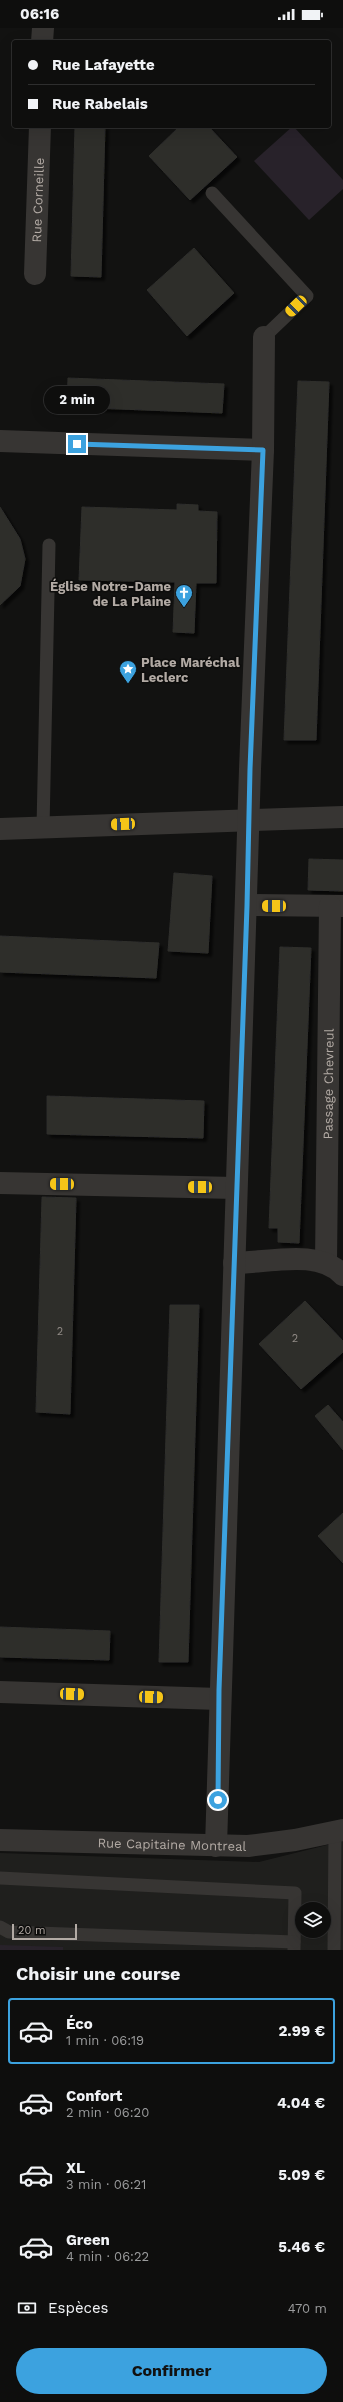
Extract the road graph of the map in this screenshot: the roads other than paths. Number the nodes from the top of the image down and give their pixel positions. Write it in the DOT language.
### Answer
graph roads {
  1 [pos="43,28"];
  2 [pos="42,40"];
  3 [pos="40,128"];
  4 [pos="212,193"];
  5 [pos="35,274"];
  6 [pos="264,337"];
  7 [pos="0,441"];
  8 [pos="263,450"];
  9 [pos="50,545"];
  10 [pos="343,817"];
  11 [pos="249,821"];
  12 [pos="43,828"];
  13 [pos="0,829"];
  14 [pos="247,906"];
  15 [pos="336,906"];
  16 [pos="0,1183"];
  17 [pos="236,1188"];
  18 [pos="234,1263"];
  19 [pos="335,1269"];
  20 [pos="0,1692"];
  21 [pos="219,1699"];
  22 [pos="339,1831"];
  23 [pos="0,1840"];
  24 [pos="216,1846"];
  25 [pos="0,1878"];
  26 [pos="0,1927"];
  27 [pos="294,1946"];
  28 [pos="334,1950"];
  1 -- 2 [label="street"];
  3 -- 5 [label="street, Rue Corneille"];
  4 -- 6 [label="lane"];
  6 -- 8 [label="street"];
  7 -- 8 [label="street"];
  8 -- 11 [label="street"];
  9 -- 12 [label="lane"];
  10 -- 11 [label="street"];
  11 -- 12 [label="street"];
  11 -- 14 [label="street"];
  12 -- 13 [label="street"];
  14 -- 15 [label="street"];
  14 -- 17 [label="street"];
  15 -- 19 [label="street, Passage Chevreul"];
  16 -- 17 [label="street"];
  17 -- 18 [label="street"];
  18 -- 19 [label="street"];
  18 -- 21 [label="street"];
  20 -- 21 [label="street"];
  21 -- 24 [label="street"];
  22 -- 24 [label="street, Rue Capitaine Montreal"];
  22 -- 28 [label="lane"];
  23 -- 24 [label="street, Rue Capitaine Montreal"];
  25 -- 27 [label="lane"];
  26 -- 27 [label="lane"];
}
